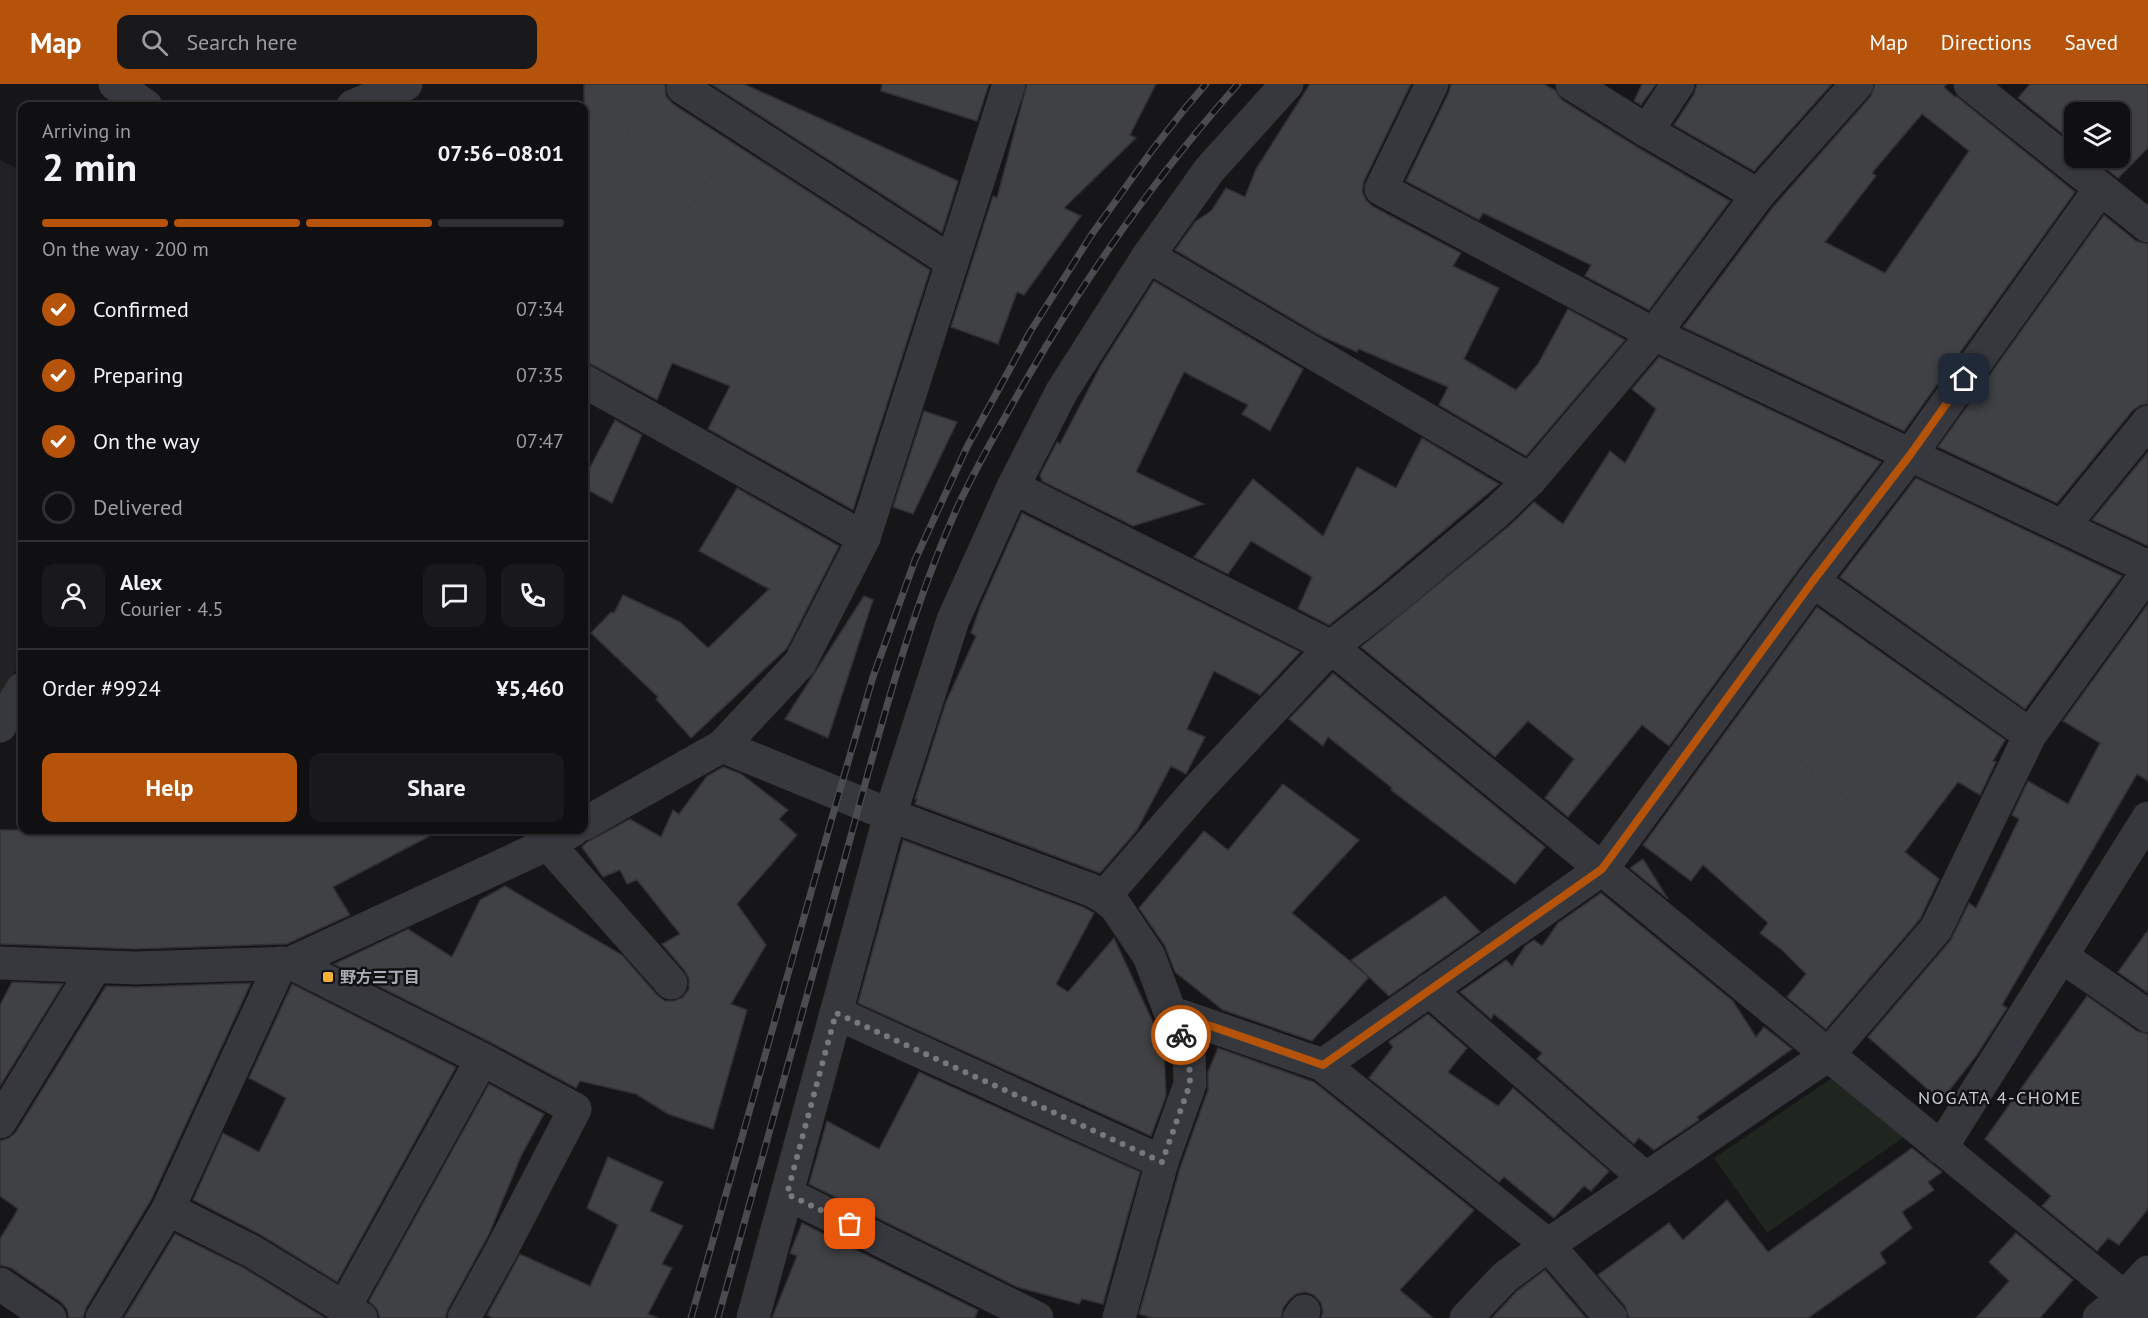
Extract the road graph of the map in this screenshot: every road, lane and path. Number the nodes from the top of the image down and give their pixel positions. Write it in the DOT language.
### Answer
graph roads {
  1 [pos="115,84"];
  2 [pos="406,84"];
  3 [pos="1287,84"];
  4 [pos="1432,84"];
  5 [pos="1572,84"];
  6 [pos="1678,84"];
  7 [pos="1857,84"];
  8 [pos="1970,84"];
  9 [pos="1003,87"];
  10 [pos="683,88"];
  11 [pos="140,102"];
  12 [pos="362,102"];
  13 [pos="741,126"];
  14 [pos="1647,131"];
  15 [pos="615,140"];
  16 [pos="2100,189"];
  17 [pos="1758,195"];
  18 [pos="2148,226"];
  19 [pos="660,253"];
  20 [pos="1148,256"];
  21 [pos="952,262"];
  22 [pos="1654,334"];
  23 [pos="588,383"];
  24 [pos="2148,422"];
  25 [pos="1910,455"];
  26 [pos="1530,480"];
  27 [pos="1013,487"];
  28 [pos="2063,526"];
  29 [pos="864,538"];
  30 [pos="2148,567"];
  31 [pos="2148,572"];
  32 [pos="1813,581"];
  33 [pos="1331,646"];
  34 [pos="18,696"];
  35 [pos="1723,705"];
  36 [pos="0,726"];
  37 [pos="2030,735"];
  38 [pos="722,746"];
  39 [pos="1861,808"];
  40 [pos="890,815"];
  41 [pos="2148,818"];
  42 [pos="588,822"];
  43 [pos="560,837"];
  44 [pos="1602,869"];
  45 [pos="1104,897"];
  46 [pos="2061,956"];
  47 [pos="0,963"];
  48 [pos="286,963"];
  49 [pos="95,967"];
  50 [pos="671,984"];
  51 [pos="1429,990"];
  52 [pos="1170,1012"];
  53 [pos="836,1013"];
  54 [pos="2148,1016"];
  55 [pos="1828,1055"];
  56 [pos="482,1059"];
  57 [pos="1323,1065"];
  58 [pos="0,1122"];
  59 [pos="1941,1148"];
  60 [pos="1162,1162"];
  61 [pos="1646,1179"];
  62 [pos="787,1194"];
  63 [pos="168,1209"];
  64 [pos="1548,1245"];
  65 [pos="2148,1272"];
  66 [pos="0,1284"];
  67 [pos="2123,1311"];
  68 [pos="352,1313"];
  69 [pos="50,1318"];
  70 [pos="102,1318"];
  71 [pos="464,1318"];
  72 [pos="753,1318"];
  73 [pos="1037,1318"];
  74 [pos="1119,1318"];
  75 [pos="1466,1318"];
  76 [pos="1611,1318"];
  1 -- 11 [label="street"];
  2 -- 12 [label="street"];
  3 -- 20 [label="street"];
  4 -- 22 [label="street"];
  5 -- 14 [label="street"];
  6 -- 14 [label="street"];
  7 -- 17 [label="street"];
  8 -- 16 [label="street"];
  9 -- 21 [label="street"];
  10 -- 13 [label="street"];
  10 -- 15 [label="path"];
  13 -- 19 [label="path"];
  13 -- 21 [label="street"];
  14 -- 17 [label="street"];
  16 -- 18 [label="street"];
  16 -- 25 [label="street"];
  17 -- 22 [label="street"];
  20 -- 26 [label="street"];
  20 -- 27 [label="street"];
  21 -- 29 [label="street"];
  22 -- 25 [label="street"];
  22 -- 26 [label="street"];
  23 -- 29 [label="street"];
  24 -- 28 [label="street"];
  25 -- 28 [label="street"];
  25 -- 32 [label="street"];
  26 -- 33 [label="street"];
  27 -- 33 [label="street"];
  27 -- 40 [label="street"];
  28 -- 30 [label="street"];
  29 -- 38 [label="street"];
  31 -- 37 [label="street"];
  32 -- 35 [label="street"];
  32 -- 37 [label="street"];
  33 -- 44 [label="street"];
  33 -- 45 [label="street"];
  34 -- 36 [label="street"];
  35 -- 39 [label="path"];
  35 -- 44 [label="street"];
  37 -- 55 [label="street"];
  38 -- 40 [label="street"];
  38 -- 42 [label="street"];
  40 -- 45 [label="street"];
  40 -- 53 [label="street"];
  41 -- 46 [label="street"];
  43 -- 48 [label="street"];
  43 -- 50 [label="street"];
  44 -- 51 [label="street"];
  44 -- 55 [label="street"];
  45 -- 52 [label="street"];
  46 -- 54 [label="street"];
  46 -- 59 [label="street"];
  47 -- 49 [label="street"];
  48 -- 49 [label="street"];
  48 -- 56 [label="street"];
  48 -- 63 [label="street"];
  49 -- 58 [label="street"];
  51 -- 57 [label="street"];
  51 -- 61 [label="street"];
  52 -- 57 [label="street"];
  52 -- 60 [label="street"];
  53 -- 60 [label="street"];
  53 -- 62 [label="street"];
  55 -- 59 [label="street"];
  55 -- 61 [label="street"];
  56 -- 68 [label="street"];
  56 -- 71 [label="street"];
  57 -- 64 [label="street"];
  59 -- 67 [label="street"];
  60 -- 74 [label="street"];
  61 -- 64 [label="street"];
  62 -- 72 [label="street"];
  62 -- 73 [label="street"];
  63 -- 68 [label="street"];
  63 -- 70 [label="street"];
  64 -- 75 [label="street"];
  64 -- 76 [label="street"];
  65 -- 67 [label="street"];
  66 -- 69 [label="street"];
}
